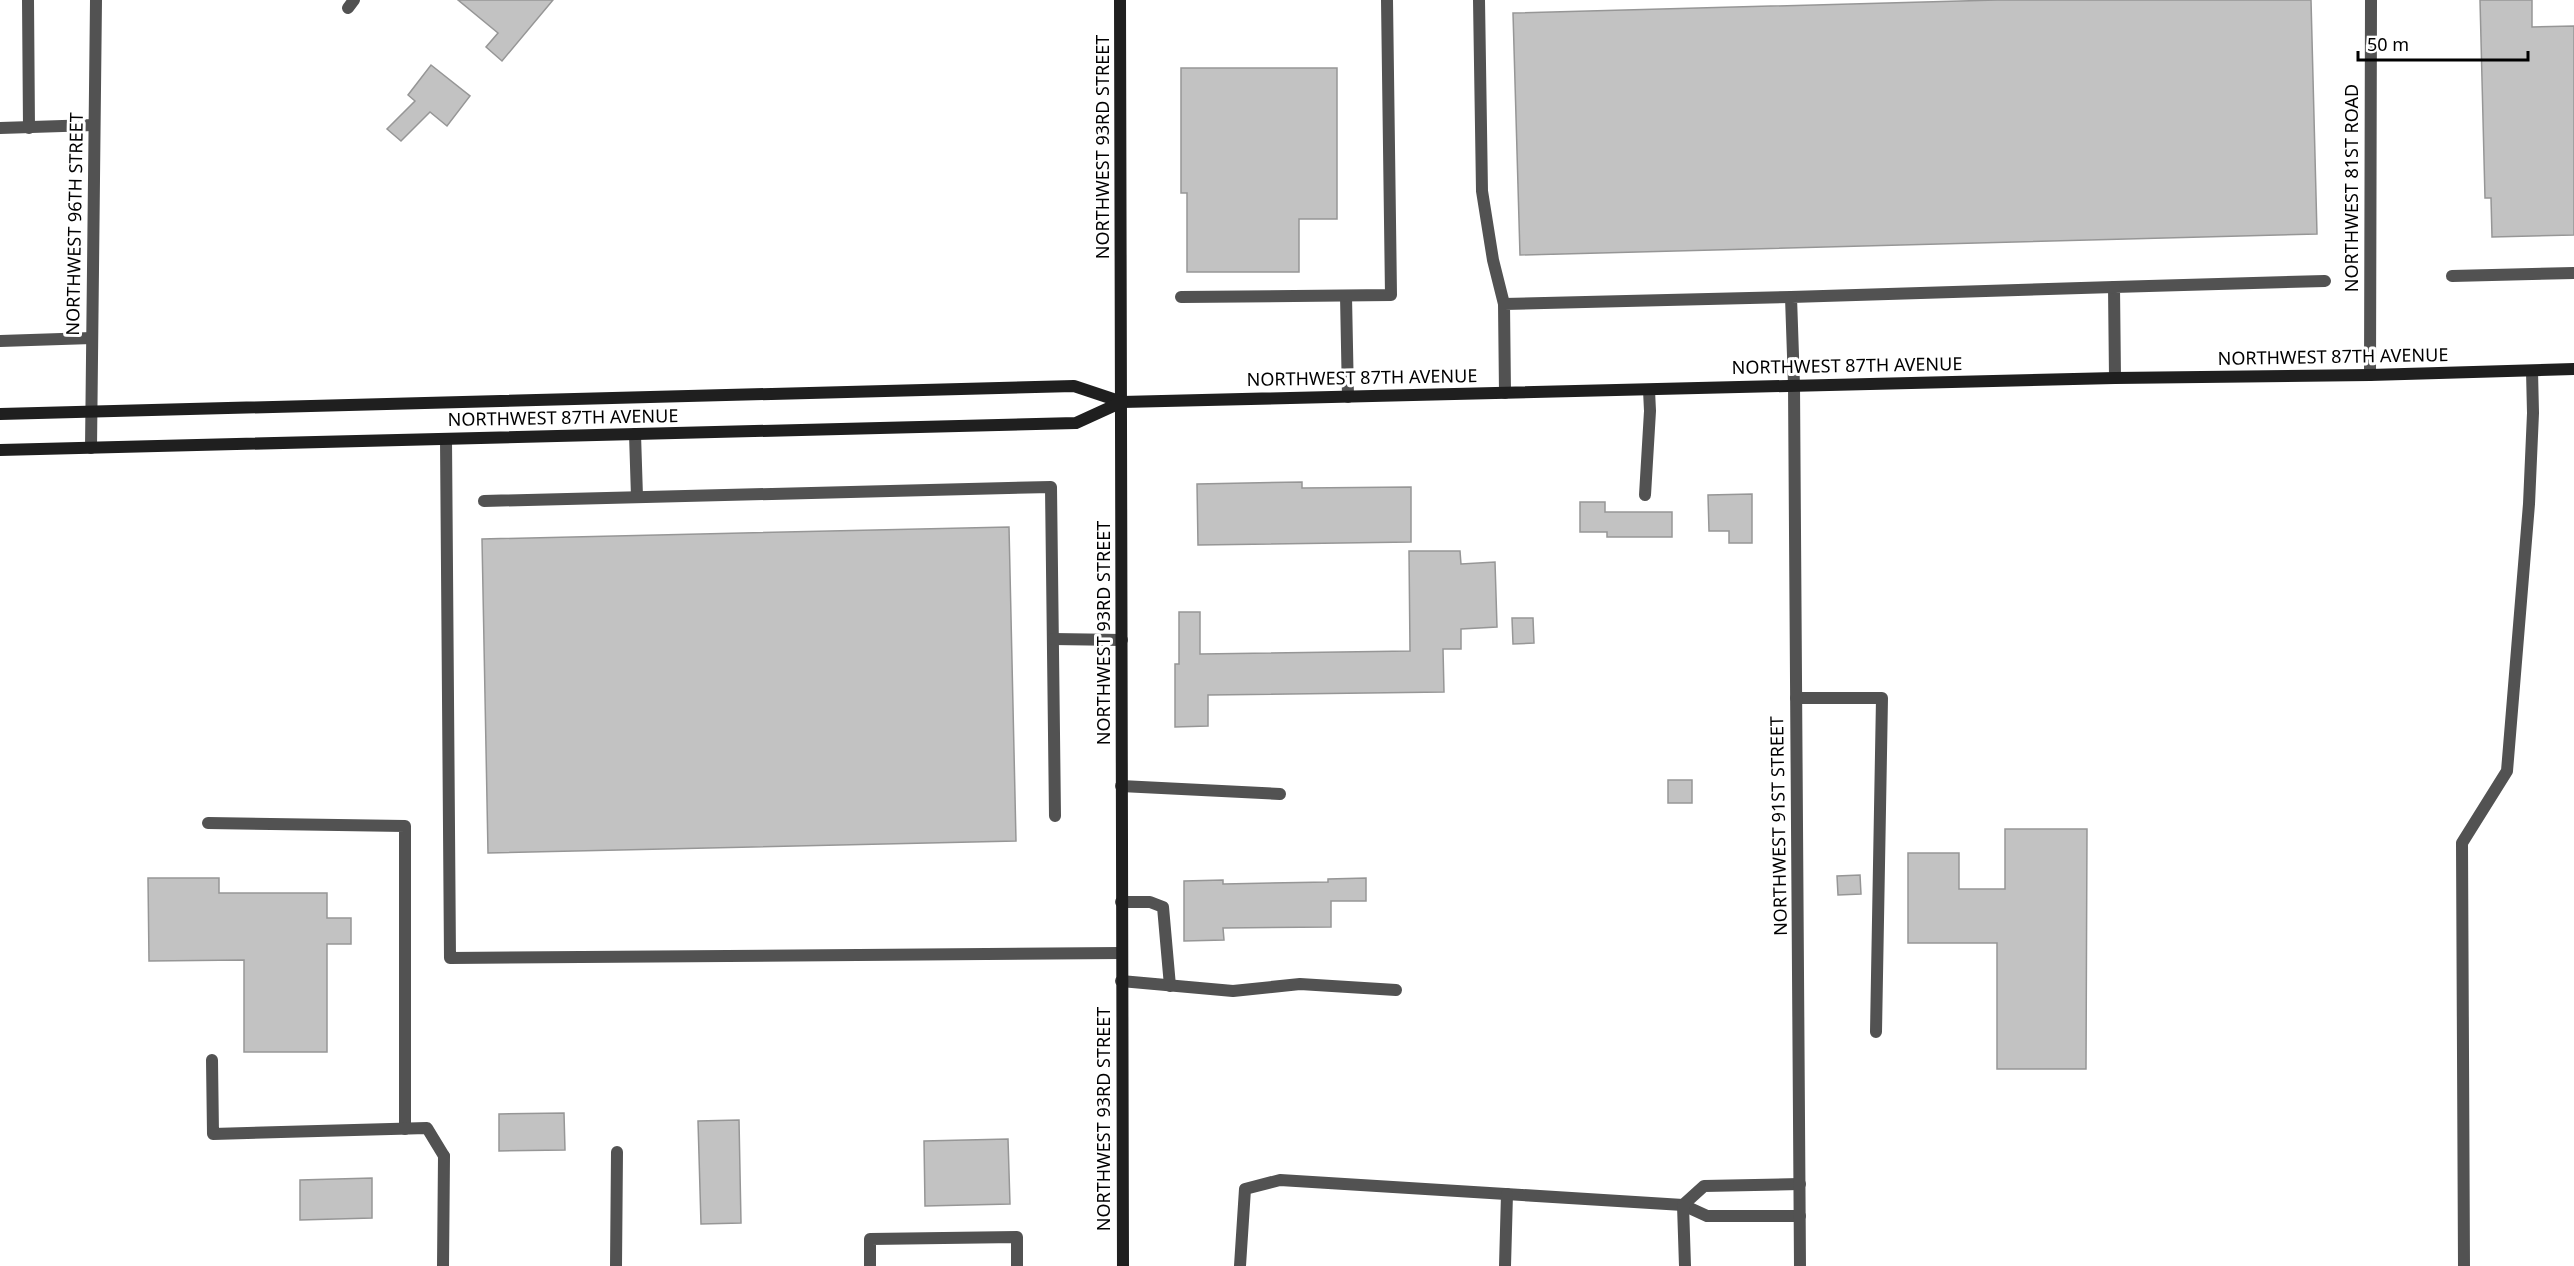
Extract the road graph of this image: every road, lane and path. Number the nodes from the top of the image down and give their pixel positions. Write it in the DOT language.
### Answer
graph roads {
  1 [pos="28,0"];
  2 [pos="96,0"];
  3 [pos="1120,0"];
  4 [pos="1387,0"];
  5 [pos="1479,0"];
  6 [pos="2371,0"];
  7 [pos="94,125"];
  8 [pos="0,128"];
  9 [pos="29,128"];
  10 [pos="2574,273"];
  11 [pos="2452,276"];
  12 [pos="2325,281"];
  13 [pos="2114,287"];
  14 [pos="1346,296"];
  15 [pos="1180,297"];
  16 [pos="1791,297"];
  17 [pos="1504,304"];
  18 [pos="92,338"];
  19 [pos="0,341"];
  20 [pos="2574,369"];
  21 [pos="2532,370"];
  22 [pos="2370,375"];
  23 [pos="2115,378"];
  24 [pos="1794,386"];
  25 [pos="1649,390"];
  26 [pos="1505,393"];
  27 [pos="1348,397"];
  28 [pos="1122,402"];
  29 [pos="92,412"];
  30 [pos="0,414"];
  31 [pos="635,434"];
  32 [pos="446,439"];
  33 [pos="91,448"];
  34 [pos="0,450"];
  35 [pos="1645,495"];
  36 [pos="637,497"];
  37 [pos="483,501"];
  38 [pos="1053,639"];
  39 [pos="1122,640"];
  40 [pos="1796,698"];
  41 [pos="1121,786"];
  42 [pos="1280,794"];
  43 [pos="1055,816"];
  44 [pos="208,823"];
  45 [pos="1121,902"];
  46 [pos="1121,953"];
  47 [pos="1121,981"];
  48 [pos="1170,986"];
  49 [pos="1396,990"];
  50 [pos="1876,1032"];
  51 [pos="212,1060"];
  52 [pos="405,1129"];
  53 [pos="617,1152"];
  54 [pos="1800,1184"];
  55 [pos="1507,1194"];
  56 [pos="1683,1205"];
  57 [pos="1800,1216"];
  58 [pos="443,1266"];
  59 [pos="616,1266"];
  60 [pos="870,1266"];
  61 [pos="1017,1266"];
  62 [pos="1123,1266"];
  63 [pos="1240,1266"];
  64 [pos="1505,1266"];
  65 [pos="1685,1266"];
  66 [pos="1800,1266"];
  67 [pos="2464,1266"];
  1 -- 9 [label="street"];
  2 -- 7 [label="street, NORTHWEST 96TH STREET"];
  3 -- 28 [label="main road, NORTHWEST 93RD STREET"];
  4 -- 14 [label="street"];
  5 -- 17 [label="street"];
  6 -- 22 [label="street, NORTHWEST 81ST ROAD"];
  7 -- 9 [label="street"];
  7 -- 18 [label="street, NORTHWEST 96TH STREET"];
  8 -- 9 [label="street"];
  10 -- 11 [label="street"];
  12 -- 13 [label="street"];
  13 -- 16 [label="street"];
  13 -- 23 [label="street"];
  14 -- 15 [label="street"];
  14 -- 27 [label="street"];
  16 -- 17 [label="street"];
  16 -- 24 [label="street, NORTHWEST 91ST STREET"];
  17 -- 26 [label="street"];
  18 -- 19 [label="street"];
  18 -- 29 [label="street, NORTHWEST 96TH STREET"];
  20 -- 21 [label="main road, NORTHWEST 87TH AVENUE"];
  21 -- 22 [label="main road, NORTHWEST 87TH AVENUE"];
  21 -- 67 [label="street"];
  22 -- 23 [label="main road, NORTHWEST 87TH AVENUE"];
  23 -- 24 [label="main road, NORTHWEST 87TH AVENUE"];
  24 -- 25 [label="main road, NORTHWEST 87TH AVENUE"];
  24 -- 40 [label="street, NORTHWEST 91ST STREET"];
  25 -- 26 [label="main road, NORTHWEST 87TH AVENUE"];
  25 -- 35 [label="street"];
  26 -- 27 [label="main road, NORTHWEST 87TH AVENUE"];
  27 -- 28 [label="main road, NORTHWEST 87TH AVENUE"];
  28 -- 29 [label="main road, NORTHWEST 87TH AVENUE"];
  28 -- 31 [label="main road, NORTHWEST 87TH AVENUE"];
  28 -- 39 [label="main road, NORTHWEST 93RD STREET"];
  29 -- 30 [label="main road, NORTHWEST 87TH AVENUE"];
  29 -- 33 [label="street, NORTHWEST 96TH STREET"];
  31 -- 32 [label="main road, NORTHWEST 87TH AVENUE"];
  31 -- 36 [label="street"];
  32 -- 33 [label="main road, NORTHWEST 87TH AVENUE"];
  32 -- 46 [label="street"];
  33 -- 34 [label="main road, NORTHWEST 87TH AVENUE"];
  36 -- 37 [label="street"];
  36 -- 38 [label="street"];
  38 -- 39 [label="street"];
  38 -- 43 [label="street"];
  39 -- 41 [label="main road, NORTHWEST 93RD STREET"];
  40 -- 50 [label="street"];
  40 -- 54 [label="street, NORTHWEST 91ST STREET"];
  41 -- 42 [label="street"];
  41 -- 45 [label="main road, NORTHWEST 93RD STREET"];
  44 -- 52 [label="street"];
  45 -- 46 [label="main road, NORTHWEST 93RD STREET"];
  45 -- 48 [label="street"];
  46 -- 47 [label="main road, NORTHWEST 93RD STREET"];
  47 -- 48 [label="street"];
  47 -- 62 [label="main road, NORTHWEST 93RD STREET"];
  48 -- 49 [label="street"];
  51 -- 52 [label="street"];
  52 -- 58 [label="street"];
  53 -- 59 [label="street"];
  54 -- 56 [label="street"];
  54 -- 57 [label="street, NORTHWEST 91ST STREET"];
  55 -- 56 [label="street"];
  55 -- 63 [label="street"];
  55 -- 64 [label="street"];
  56 -- 57 [label="street"];
  56 -- 65 [label="street"];
  57 -- 66 [label="street, NORTHWEST 91ST STREET"];
  60 -- 61 [label="street"];
}
